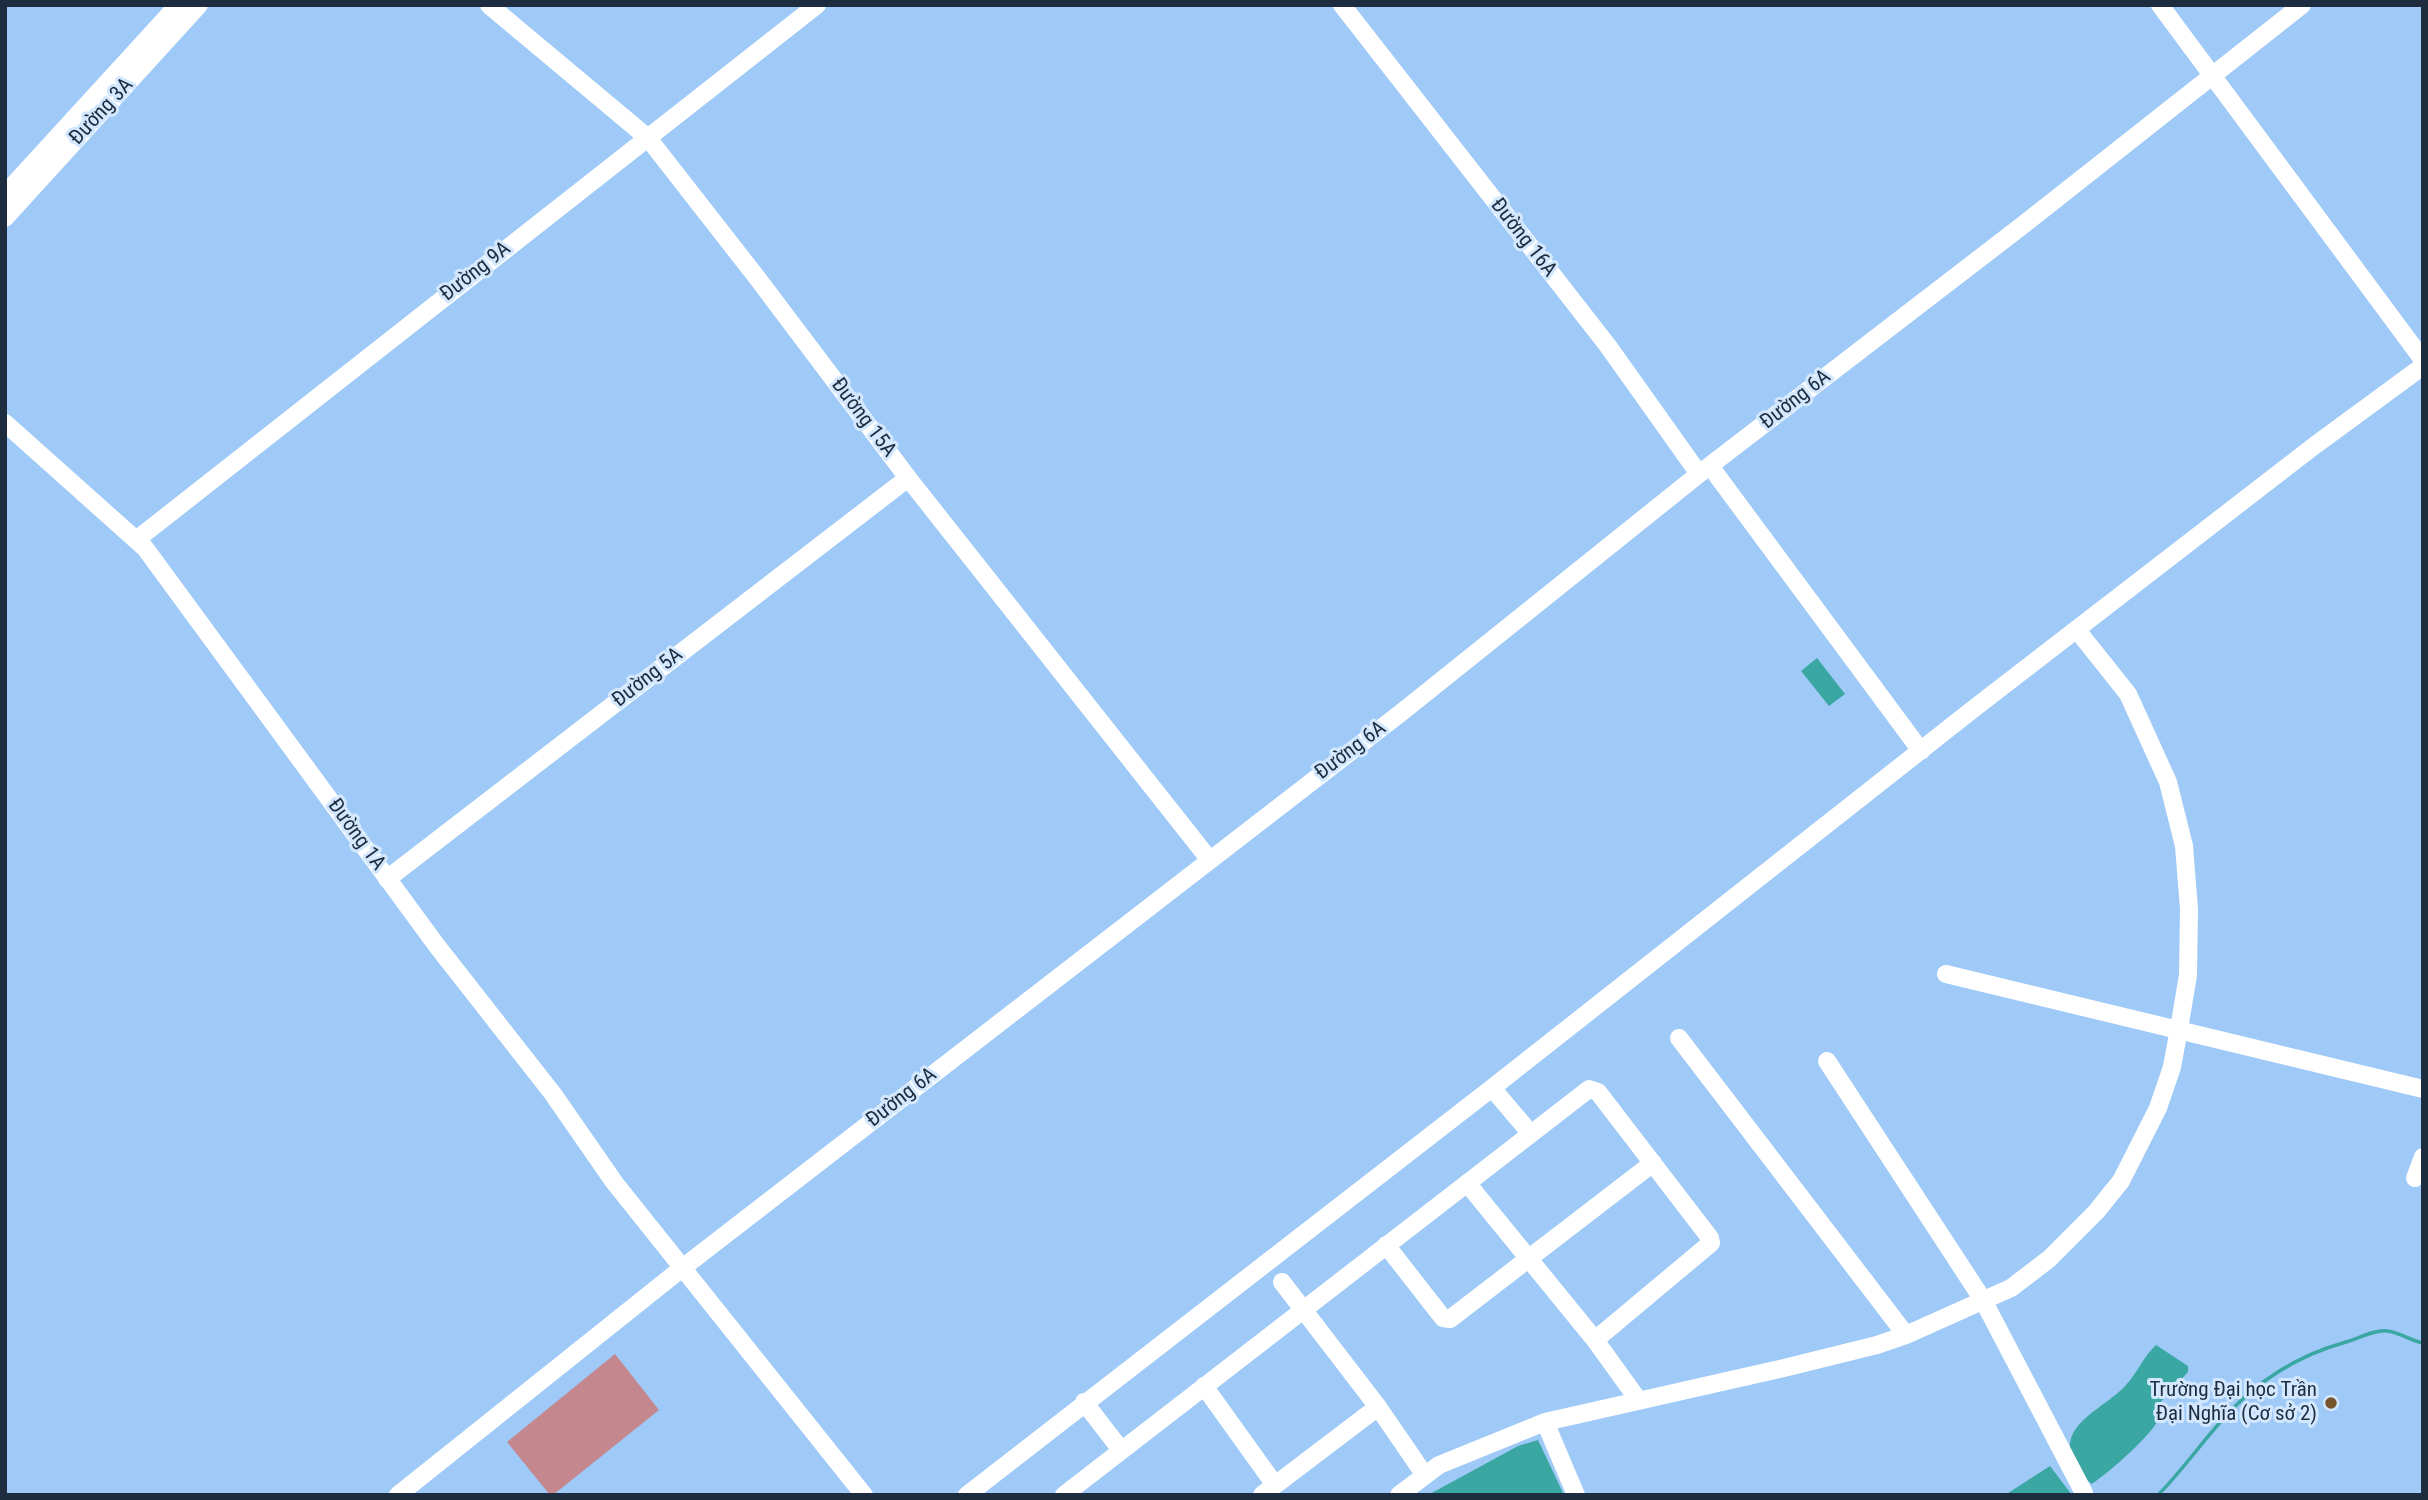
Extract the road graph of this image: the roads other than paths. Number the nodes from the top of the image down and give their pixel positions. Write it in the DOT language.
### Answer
graph roads {
  1 [pos="178,5"];
  2 [pos="199,5"];
  3 [pos="489,5"];
  4 [pos="817,5"];
  5 [pos="1342,5"];
  6 [pos="2160,5"];
  7 [pos="2302,5"];
  8 [pos="2211,76"];
  9 [pos="648,138"];
  10 [pos="5,194"];
  11 [pos="5,218"];
  12 [pos="2423,360"];
  13 [pos="2423,366"];
  14 [pos="5,423"];
  15 [pos="1704,470"];
  16 [pos="908,478"];
  17 [pos="136,540"];
  18 [pos="2077,630"];
  19 [pos="1921,751"];
  20 [pos="1209,859"];
  21 [pos="387,879"];
  22 [pos="1947,974"];
  23 [pos="2179,1029"];
  24 [pos="1679,1038"];
  25 [pos="1827,1061"];
  26 [pos="1492,1088"];
  27 [pos="2423,1089"];
  28 [pos="1531,1133"];
  29 [pos="2423,1157"];
  30 [pos="1653,1163"];
  31 [pos="2414,1178"];
  32 [pos="1467,1183"];
  33 [pos="1386,1245"];
  34 [pos="1529,1259"];
  35 [pos="681,1269"];
  36 [pos="1282,1282"];
  37 [pos="1983,1300"];
  38 [pos="1304,1309"];
  39 [pos="1906,1335"];
  40 [pos="1595,1340"];
  41 [pos="1204,1386"];
  42 [pos="1639,1401"];
  43 [pos="1084,1402"];
  44 [pos="1378,1407"];
  45 [pos="1545,1422"];
  46 [pos="1121,1450"];
  47 [pos="1424,1474"];
  48 [pos="1268,1490"];
  49 [pos="2084,1493"];
  50 [pos="398,1495"];
  51 [pos="864,1495"];
  52 [pos="967,1495"];
  53 [pos="1064,1495"];
  54 [pos="1399,1495"];
  55 [pos="1576,1495"];
  1 -- 10 [label="street, Đường 3A"];
  2 -- 11 [label="street, Đường 3A"];
  3 -- 9 [label="street, Đường 15A"];
  4 -- 9 [label="street, Đường 9A"];
  5 -- 15 [label="street, Đường 16A"];
  6 -- 8 [label="street"];
  7 -- 8 [label="street, Đường 6A"];
  8 -- 12 [label="street"];
  8 -- 15 [label="street, Đường 6A"];
  9 -- 16 [label="street, Đường 15A"];
  9 -- 17 [label="street, Đường 9A"];
  13 -- 18 [label="street"];
  14 -- 17 [label="street, Đường 1A"];
  15 -- 19 [label="street, Đường 16A"];
  15 -- 20 [label="street, Đường 6A"];
  16 -- 20 [label="street, Đường 15A"];
  16 -- 21 [label="street, Đường 5A"];
  17 -- 21 [label="street, Đường 1A"];
  18 -- 19 [label="street"];
  18 -- 23 [label="street"];
  19 -- 26 [label="street"];
  20 -- 35 [label="street, Đường 6A"];
  21 -- 35 [label="street, Đường 1A"];
  22 -- 23 [label="street"];
  23 -- 27 [label="street"];
  23 -- 37 [label="street"];
  24 -- 39 [label="street"];
  25 -- 37 [label="street"];
  26 -- 28 [label="street"];
  26 -- 43 [label="street"];
  28 -- 30 [label="street"];
  28 -- 32 [label="street"];
  29 -- 31 [label="street"];
  30 -- 34 [label="street"];
  30 -- 40 [label="street"];
  32 -- 33 [label="street"];
  32 -- 34 [label="street"];
  33 -- 34 [label="street"];
  33 -- 38 [label="street"];
  34 -- 40 [label="street"];
  35 -- 50 [label="street, Đường 6A"];
  35 -- 51 [label="street, Đường 1A"];
  36 -- 38 [label="street"];
  37 -- 39 [label="street"];
  37 -- 49 [label="street"];
  38 -- 41 [label="street"];
  38 -- 44 [label="street"];
  39 -- 42 [label="street"];
  40 -- 42 [label="street"];
  41 -- 46 [label="street"];
  41 -- 48 [label="street"];
  42 -- 45 [label="street"];
  43 -- 46 [label="street"];
  43 -- 52 [label="street"];
  44 -- 47 [label="street"];
  44 -- 48 [label="street"];
  45 -- 47 [label="street"];
  45 -- 55 [label="street"];
  46 -- 53 [label="street"];
  47 -- 54 [label="street"];
}
